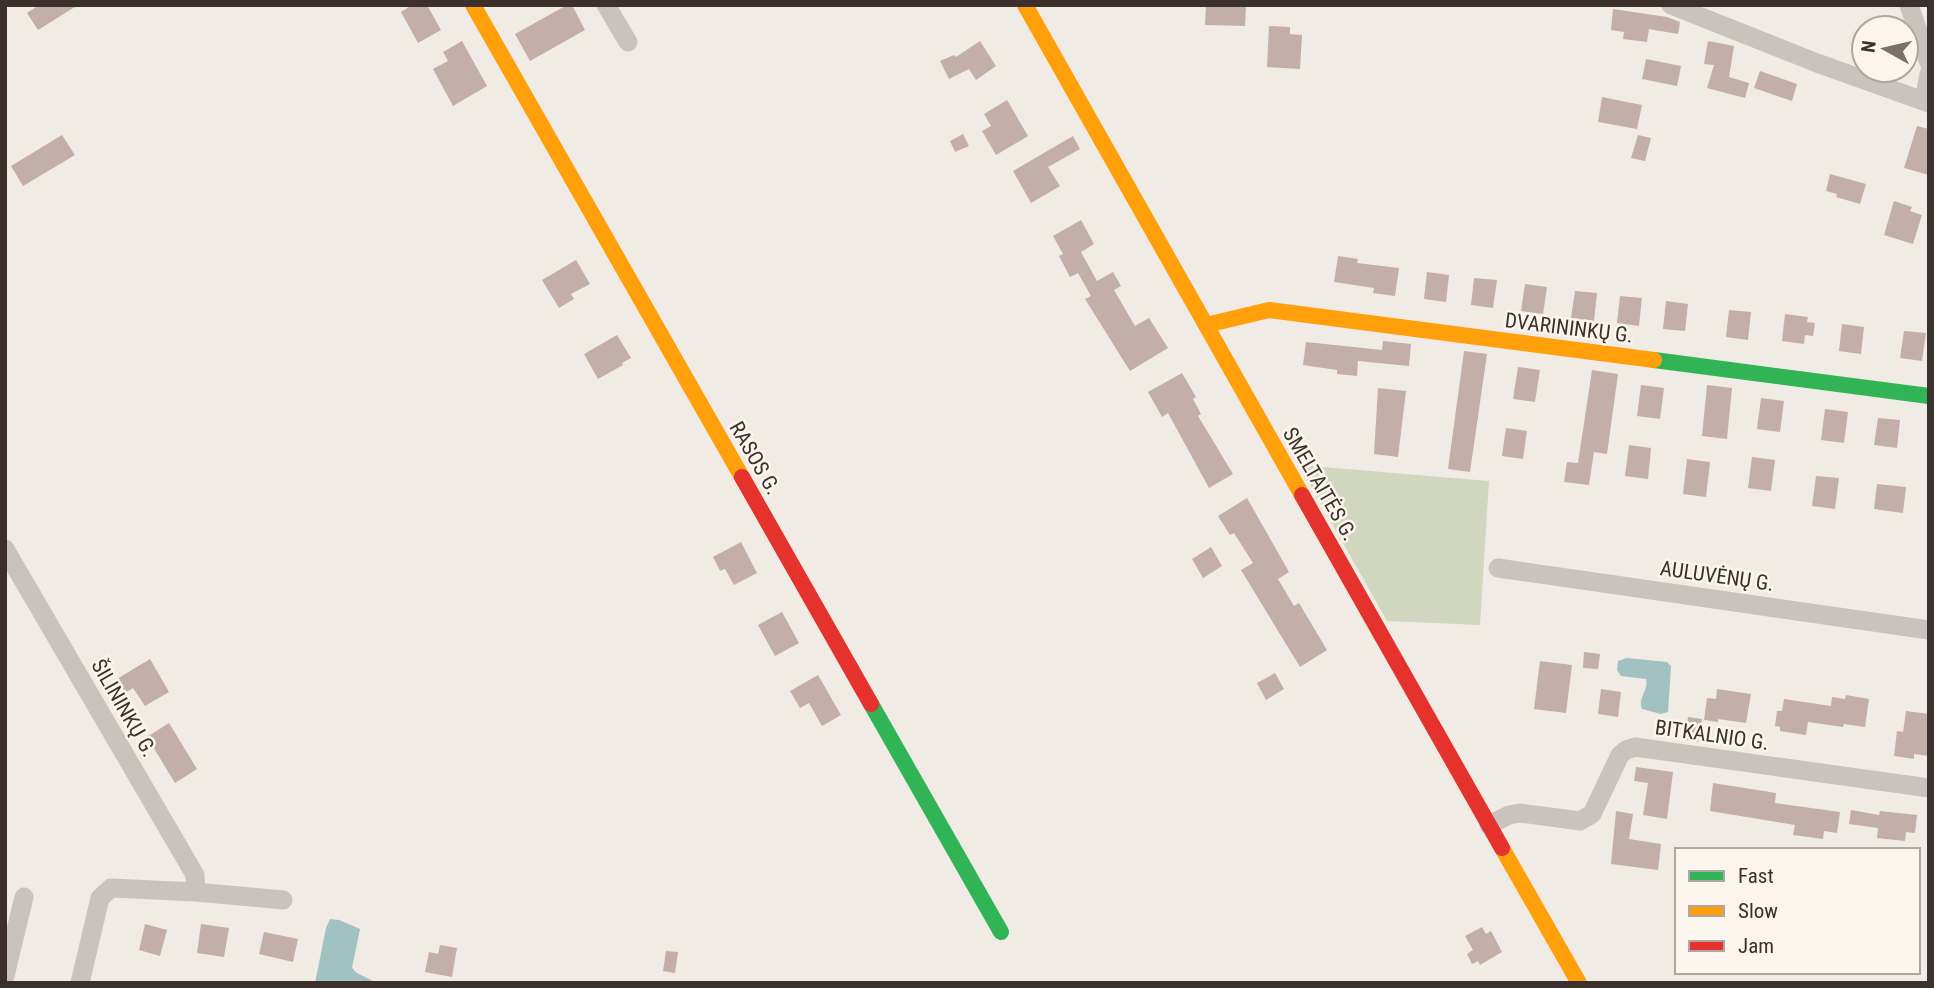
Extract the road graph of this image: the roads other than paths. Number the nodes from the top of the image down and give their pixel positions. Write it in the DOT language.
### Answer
graph roads {
  1 [pos="473,5"];
  2 [pos="606,5"];
  3 [pos="1026,5"];
  4 [pos="1671,5"];
  5 [pos="1909,5"];
  6 [pos="628,42"];
  7 [pos="1929,63"];
  8 [pos="1929,74"];
  9 [pos="1926,102"];
  10 [pos="1206,325"];
  11 [pos="1929,396"];
  12 [pos="5,549"];
  13 [pos="1498,568"];
  14 [pos="1929,629"];
  15 [pos="1929,788"];
  16 [pos="1489,825"];
  17 [pos="195,892"];
  18 [pos="23,897"];
  19 [pos="283,900"];
  20 [pos="1001,932"];
  21 [pos="5,976"];
  22 [pos="80,983"];
  23 [pos="1578,983"];
  1 -- 20 [label="street, RASOS G."];
  2 -- 6 [label="street"];
  3 -- 10 [label="street, SMELTAITĖS G."];
  4 -- 9 [label="street"];
  5 -- 7 [label="street"];
  8 -- 9 [label="street"];
  10 -- 11 [label="street, DVARININKŲ G."];
  10 -- 16 [label="street, SMELTAITĖS G."];
  12 -- 17 [label="street, ŠILININKŲ G."];
  13 -- 14 [label="street, AULUVĖNŲ G."];
  15 -- 16 [label="street, BITKALNIO G."];
  16 -- 23 [label="street, SMELTAITĖS G."];
  17 -- 19 [label="street"];
  17 -- 22 [label="street"];
  18 -- 21 [label="street"];
}
